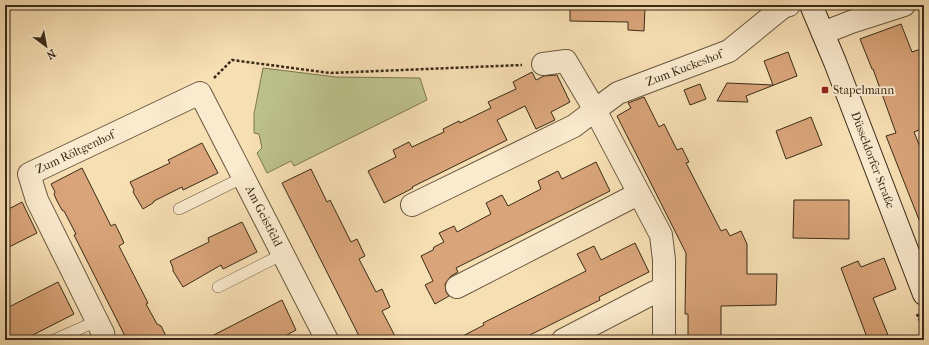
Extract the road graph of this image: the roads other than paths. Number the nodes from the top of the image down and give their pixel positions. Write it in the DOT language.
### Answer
graph roads {
  1 [pos="788,5"];
  2 [pos="811,5"];
  3 [pos="904,5"];
  4 [pos="823,33"];
  5 [pos="543,64"];
  6 [pos="200,93"];
  7 [pos="595,110"];
  8 [pos="244,177"];
  9 [pos="638,194"];
  10 [pos="412,205"];
  11 [pos="179,209"];
  12 [pos="284,254"];
  13 [pos="218,287"];
  14 [pos="457,288"];
  15 [pos="664,291"];
  16 [pos="924,294"];
  17 [pos="101,330"];
  18 [pos="321,338"];
  19 [pos="54,340"];
  20 [pos="563,340"];
  21 [pos="664,340"];
  1 -- 7 [label="street, Zum Kuckeshof"];
  2 -- 4 [label="street, Düsseldorfer Straße"];
  3 -- 4 [label="street"];
  4 -- 16 [label="street, Düsseldorfer Straße"];
  5 -- 7 [label="street"];
  6 -- 8 [label="street, Am Geistfeld"];
  6 -- 17 [label="street, Zum Röltgenhof"];
  7 -- 9 [label="street"];
  7 -- 10 [label="street, Zum Kuckeshof"];
  8 -- 11 [label="lane"];
  8 -- 12 [label="street, Am Geistfeld"];
  9 -- 14 [label="street"];
  9 -- 15 [label="street"];
  12 -- 13 [label="lane"];
  12 -- 18 [label="street, Am Geistfeld"];
  15 -- 20 [label="street"];
  15 -- 21 [label="street"];
  17 -- 19 [label="lane"];
}
